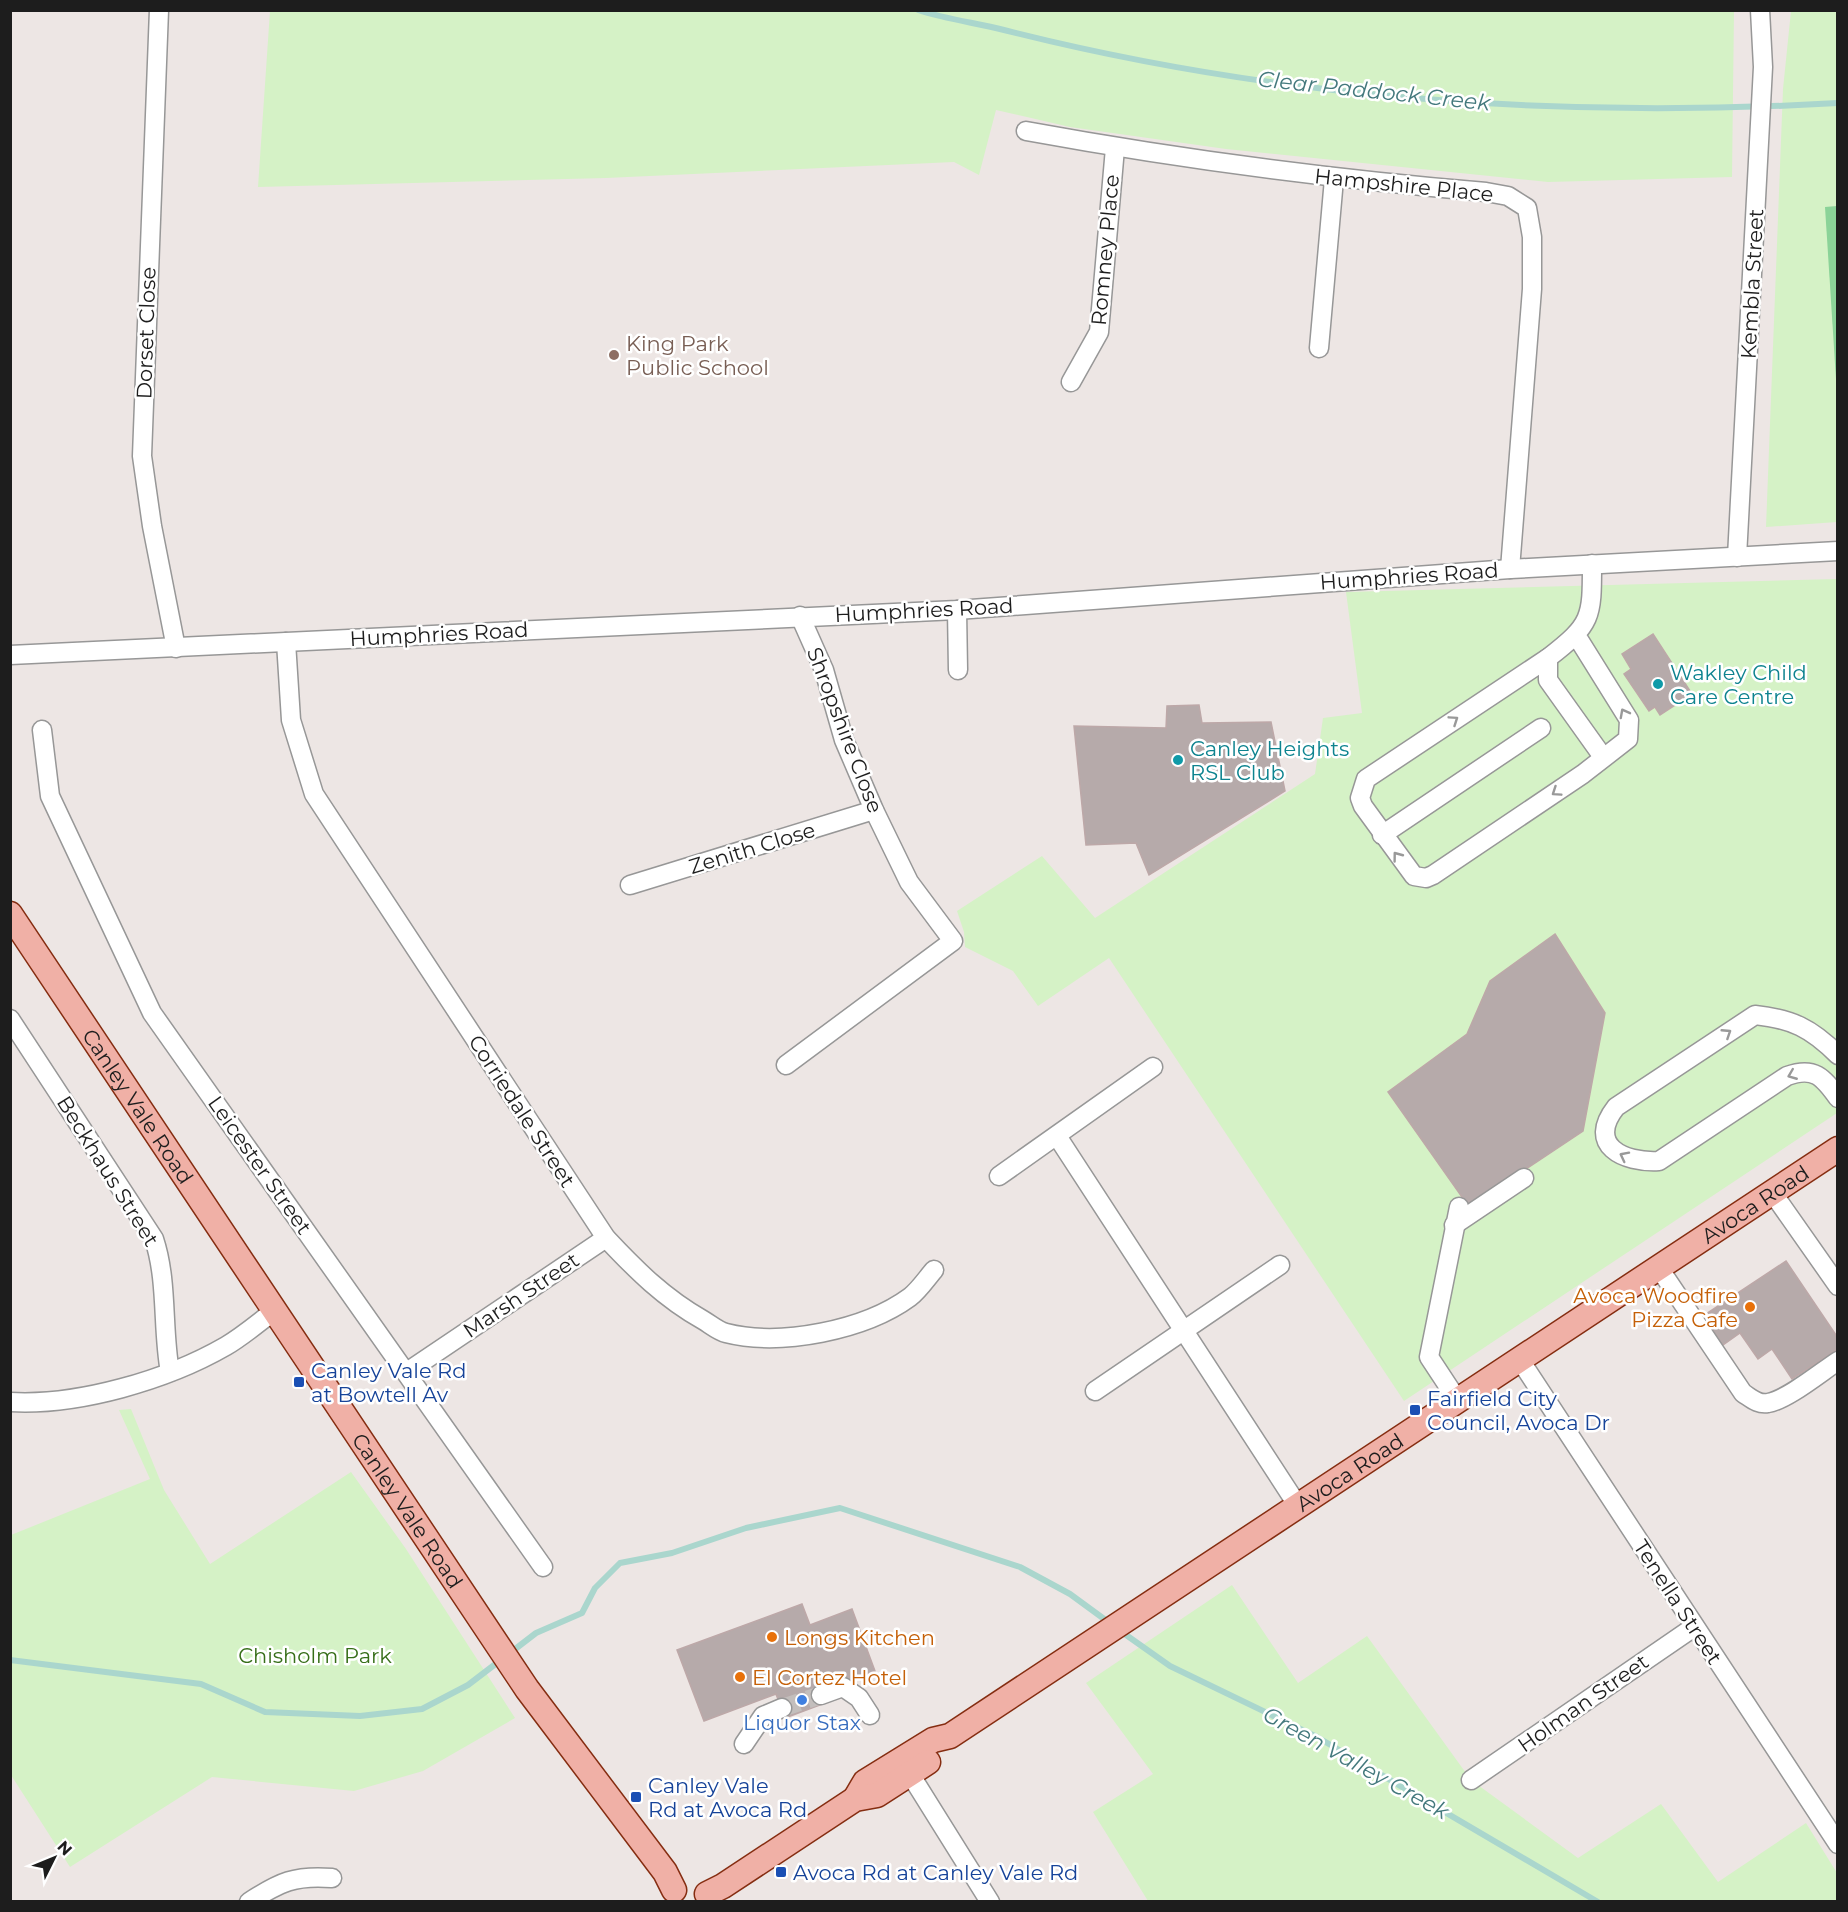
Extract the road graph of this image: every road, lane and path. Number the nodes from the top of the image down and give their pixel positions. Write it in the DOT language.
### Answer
graph roads {
  1 [pos="1760,10"];
  2 [pos="157,12"];
  3 [pos="1026,131"];
  4 [pos="1115,148"];
  5 [pos="1334,179"];
  6 [pos="1319,348"];
  7 [pos="1071,382"];
  8 [pos="1838,551"];
  9 [pos="1737,556"];
  10 [pos="1592,564"];
  11 [pos="1510,569"];
  12 [pos="957,610"];
  13 [pos="800,616"];
  14 [pos="1576,635"];
  15 [pos="286,642"];
  16 [pos="176,648"];
  17 [pos="10,655"];
  18 [pos="1548,658"];
  19 [pos="958,670"];
  20 [pos="1541,728"];
  21 [pos="42,730"];
  22 [pos="1603,757"];
  23 [pos="874,810"];
  24 [pos="1382,835"];
  25 [pos="630,885"];
  26 [pos="10,914"];
  27 [pos="10,1019"];
  28 [pos="1838,1055"];
  29 [pos="786,1065"];
  30 [pos="1153,1067"];
  31 [pos="1838,1098"];
  32 [pos="1057,1136"];
  33 [pos="1838,1149"];
  34 [pos="999,1176"];
  35 [pos="1524,1178"];
  36 [pos="1772,1192"];
  37 [pos="1458,1207"];
  38 [pos="1454,1225"];
  39 [pos="606,1238"];
  40 [pos="1280,1265"];
  41 [pos="1659,1268"];
  42 [pos="934,1269"];
  43 [pos="1838,1286"];
  44 [pos="274,1311"];
  45 [pos="1185,1331"];
  46 [pos="1520,1360"];
  47 [pos="1838,1361"];
  48 [pos="170,1372"];
  49 [pos="407,1372"];
  50 [pos="1095,1391"];
  51 [pos="1458,1401"];
  52 [pos="10,1402"];
  53 [pos="1298,1506"];
  54 [pos="543,1567"];
  55 [pos="1694,1627"];
  56 [pos="821,1695"];
  57 [pos="782,1708"];
  58 [pos="870,1715"];
  59 [pos="950,1736"];
  60 [pos="744,1743"];
  61 [pos="910,1773"];
  62 [pos="1472,1780"];
  63 [pos="855,1799"];
  64 [pos="1838,1844"];
  65 [pos="332,1878"];
  66 [pos="670,1896"];
  67 [pos="710,1898"];
  68 [pos="249,1902"];
  69 [pos="990,1902"];
  1 -- 9 [label="street, Kembla Street"];
  2 -- 16 [label="street, Dorset Close"];
  3 -- 4 [label="street, Hampshire Place"];
  4 -- 5 [label="street, Hampshire Place"];
  4 -- 7 [label="street, Romney Place"];
  5 -- 6 [label="street"];
  5 -- 11 [label="street, Hampshire Place"];
  8 -- 9 [label="street, Humphries Road"];
  9 -- 10 [label="street, Humphries Road"];
  10 -- 11 [label="street, Humphries Road"];
  10 -- 14 [label="street"];
  11 -- 12 [label="street, Humphries Road"];
  12 -- 13 [label="street, Humphries Road"];
  12 -- 19 [label="street"];
  13 -- 15 [label="street, Humphries Road"];
  13 -- 23 [label="street, Shropshire Close"];
  14 -- 18 [label="street"];
  22 -- 14 [label="street, one-way"];
  15 -- 16 [label="street, Humphries Road"];
  15 -- 39 [label="street, Corriedale Street"];
  16 -- 17 [label="street, Humphries Road"];
  18 -- 22 [label="street"];
  24 -- 18 [label="street, one-way"];
  20 -- 24 [label="street"];
  21 -- 49 [label="street, Leicester Street"];
  22 -- 24 [label="street, one-way"];
  23 -- 25 [label="street, Zenith Close"];
  23 -- 29 [label="street, Shropshire Close"];
  26 -- 44 [label="main road, Canley Vale Road"];
  27 -- 48 [label="street, Beckhaus Street"];
  31 -- 28 [label="street, one-way"];
  30 -- 32 [label="street"];
  32 -- 34 [label="street"];
  32 -- 45 [label="street"];
  33 -- 36 [label="main road, Avoca Road"];
  35 -- 38 [label="street"];
  36 -- 41 [label="main road, Avoca Road"];
  36 -- 43 [label="street"];
  37 -- 38 [label="street"];
  38 -- 51 [label="street"];
  39 -- 42 [label="street, Corriedale Street"];
  39 -- 49 [label="street, Marsh Street"];
  40 -- 45 [label="street"];
  41 -- 46 [label="main road, Avoca Road"];
  41 -- 47 [label="street"];
  44 -- 48 [label="street"];
  44 -- 66 [label="main road, Canley Vale Road"];
  45 -- 50 [label="street"];
  45 -- 53 [label="street"];
  46 -- 51 [label="main road, Avoca Road"];
  46 -- 55 [label="street, Tenella Street"];
  48 -- 52 [label="street"];
  49 -- 54 [label="street, Leicester Street"];
  51 -- 53 [label="main road, Avoca Road"];
  53 -- 59 [label="main road, Avoca Road"];
  55 -- 62 [label="street, Holman Street"];
  55 -- 64 [label="street, Tenella Street"];
  56 -- 58 [label="street"];
  57 -- 60 [label="street"];
  59 -- 61 [label="main road, Avoca Road"];
  59 -- 63 [label="main road, Avoca Road"];
  61 -- 63 [label="main road, Avoca Road"];
  61 -- 69 [label="street"];
  63 -- 67 [label="main road, Avoca Road"];
  65 -- 68 [label="street"];
  66 -- 67 [label="main road"];
}
